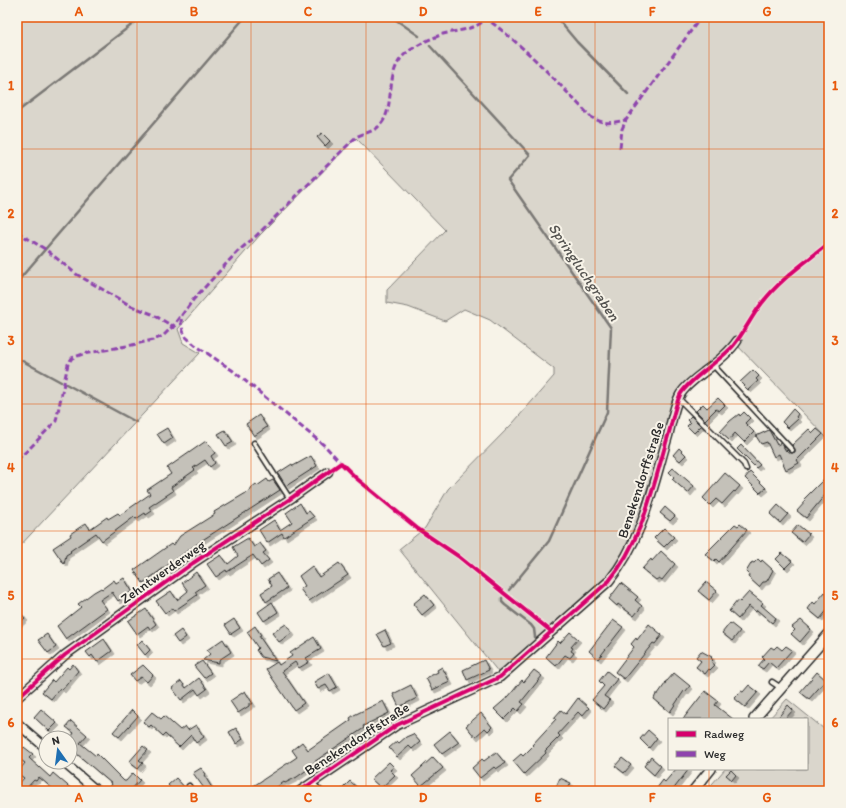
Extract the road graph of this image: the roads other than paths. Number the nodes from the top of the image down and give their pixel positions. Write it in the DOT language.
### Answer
graph roads {
  1 [pos="737,341"];
  2 [pos="713,365"];
  3 [pos="679,399"];
  4 [pos="254,443"];
  5 [pos="792,450"];
  6 [pos="746,470"];
  7 [pos="328,472"];
  8 [pos="290,499"];
  9 [pos="829,634"];
  10 [pos="772,682"];
  11 [pos="781,688"];
  12 [pos="17,698"];
  13 [pos="755,718"];
  14 [pos="17,723"];
  15 [pos="38,741"];
  16 [pos="72,770"];
  17 [pos="710,770"];
  18 [pos="312,783"];
  19 [pos="189,786"];
  20 [pos="97,791"];
  21 [pos="192,791"];
  22 [pos="300,791"];
  23 [pos="321,791"];
  24 [pos="577,791"];
  25 [pos="581,791"];
  26 [pos="693,791"];
  1 -- 2 [label="street, Benekendorffstraße"];
  2 -- 3 [label="street, Benekendorffstraße"];
  2 -- 5 [label="lane"];
  3 -- 6 [label="lane"];
  3 -- 18 [label="street, Benekendorffstraße"];
  4 -- 8 [label="lane"];
  7 -- 8 [label="street, Zehntwerderweg"];
  8 -- 12 [label="street, Zehntwerderweg"];
  9 -- 11 [label="street"];
  10 -- 11 [label="lane"];
  11 -- 13 [label="street"];
  14 -- 15 [label="street"];
  16 -- 20 [label="street"];
  17 -- 26 [label="street"];
  18 -- 22 [label="street, Benekendorffstraße"];
  18 -- 23 [label="lane"];
  19 -- 21 [label="lane"];
  24 -- 25 [label="lane"];
}
